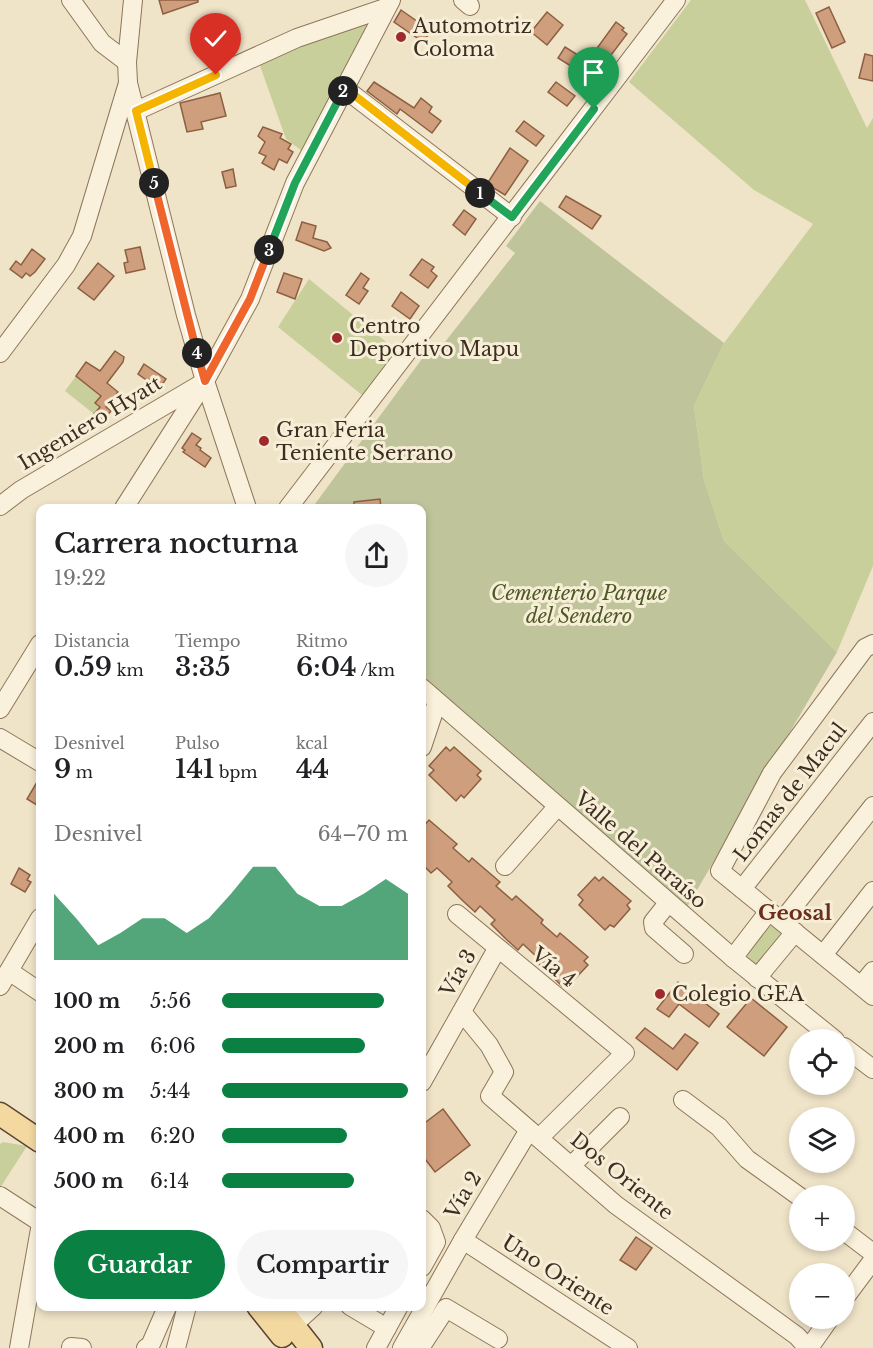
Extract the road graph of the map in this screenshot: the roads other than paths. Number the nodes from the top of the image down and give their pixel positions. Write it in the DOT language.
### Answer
graph roads {
  1 [pos="71,0"];
  2 [pos="133,0"];
  3 [pos="676,0"];
  4 [pos="386,3"];
  5 [pos="127,62"];
  6 [pos="128,84"];
  7 [pos="345,88"];
  8 [pos="136,111"];
  9 [pos="512,217"];
  10 [pos="0,353"];
  11 [pos="205,381"];
  12 [pos="127,504"];
  13 [pos="247,504"];
  14 [pos="291,504"];
  15 [pos="0,506"];
  16 [pos="873,644"];
  17 [pos="36,651"];
  18 [pos="426,692"];
  19 [pos="437,702"];
  20 [pos="0,710"];
  21 [pos="873,723"];
  22 [pos="426,735"];
  23 [pos="0,738"];
  24 [pos="36,760"];
  25 [pos="873,806"];
  26 [pos="557,807"];
  27 [pos="505,866"];
  28 [pos="742,889"];
  29 [pos="873,891"];
  30 [pos="668,903"];
  31 [pos="457,914"];
  32 [pos="782,922"];
  33 [pos="33,948"];
  34 [pos="497,949"];
  35 [pos="684,954"];
  36 [pos="823,955"];
  37 [pos="733,958"];
  38 [pos="873,971"];
  39 [pos="757,978"];
  40 [pos="4,979"];
  41 [pos="36,991"];
  42 [pos="867,991"];
  43 [pos="462,1012"];
  44 [pos="822,1029"];
  45 [pos="625,1053"];
  46 [pos="855,1055"];
  47 [pos="873,1068"];
  48 [pos="426,1075"];
  49 [pos="0,1100"];
  50 [pos="683,1100"];
  51 [pos="0,1114"];
  52 [pos="620,1117"];
  53 [pos="36,1133"];
  54 [pos="36,1133"];
  55 [pos="535,1133"];
  56 [pos="36,1134"];
  57 [pos="0,1138"];
  58 [pos="572,1166"];
  59 [pos="789,1189"];
  60 [pos="0,1196"];
  61 [pos="36,1218"];
  62 [pos="426,1223"];
  63 [pos="463,1240"];
  64 [pos="855,1240"];
  65 [pos="36,1252"];
  66 [pos="873,1253"];
  67 [pos="426,1260"];
  68 [pos="873,1260"];
  69 [pos="855,1284"];
  70 [pos="426,1306"];
  71 [pos="164,1311"];
  72 [pos="262,1311"];
  73 [pos="358,1311"];
  74 [pos="396,1311"];
  75 [pos="423,1311"];
  76 [pos="185,1312"];
  77 [pos="288,1314"];
  78 [pos="387,1328"];
  79 [pos="823,1329"];
  80 [pos="498,1339"];
  81 [pos="19,1348"];
  82 [pos="146,1348"];
  83 [pos="176,1348"];
  84 [pos="291,1348"];
  85 [pos="311,1348"];
  86 [pos="376,1348"];
  87 [pos="402,1348"];
  88 [pos="420,1348"];
  89 [pos="628,1348"];
  90 [pos="809,1348"];
  1 -- 5 [label="street"];
  2 -- 5 [label="street"];
  3 -- 9 [label="street"];
  4 -- 7 [label="street"];
  4 -- 8 [label="street"];
  5 -- 6 [label="street"];
  6 -- 8 [label="street"];
  6 -- 10 [label="street"];
  7 -- 9 [label="street"];
  7 -- 11 [label="street"];
  8 -- 11 [label="street"];
  9 -- 14 [label="street"];
  11 -- 12 [label="street"];
  11 -- 13 [label="street"];
  11 -- 15 [label="street, Ingeniero Hyatt"];
  16 -- 28 [label="street"];
  17 -- 20 [label="street"];
  18 -- 19 [label="street, Valle del Paraíso"];
  19 -- 22 [label="street"];
  19 -- 26 [label="street, Valle del Paraíso"];
  21 -- 28 [label="street, Lomas de Macul"];
  23 -- 24 [label="street"];
  25 -- 32 [label="street"];
  26 -- 27 [label="street"];
  26 -- 30 [label="street, Valle del Paraíso"];
  28 -- 32 [label="street"];
  29 -- 36 [label="street"];
  30 -- 35 [label="street"];
  30 -- 37 [label="street, Valle del Paraíso"];
  31 -- 34 [label="street, Vía 4"];
  32 -- 36 [label="street"];
  32 -- 37 [label="street"];
  32 -- 39 [label="street"];
  33 -- 40 [label="street"];
  34 -- 43 [label="street, Vía 3"];
  34 -- 45 [label="street, Vía 4"];
  36 -- 42 [label="street"];
  37 -- 39 [label="street, Valle del Paraíso"];
  38 -- 42 [label="street"];
  39 -- 44 [label="street, Valle del Paraíso"];
  40 -- 41 [label="street"];
  43 -- 48 [label="street, Vía 3"];
  43 -- 55 [label="street, Dos Oriente"];
  45 -- 55 [label="street, Vía 2"];
  46 -- 47 [label="street"];
  49 -- 53 [label="main road"];
  50 -- 59 [label="street"];
  51 -- 54 [label="main road"];
  52 -- 58 [label="street"];
  55 -- 58 [label="street, Dos Oriente"];
  55 -- 63 [label="street, Vía 2"];
  56 -- 57 [label="main road"];
  58 -- 90 [label="street, Dos Oriente"];
  60 -- 61 [label="street"];
  62 -- 67 [label="street"];
  63 -- 70 [label="street, Vía 2"];
  63 -- 89 [label="street, Uno Oriente"];
  64 -- 66 [label="street"];
  65 -- 81 [label="street"];
  68 -- 69 [label="street"];
  71 -- 82 [label="street"];
  72 -- 84 [label="main road"];
  73 -- 78 [label="street"];
  74 -- 78 [label="street"];
  75 -- 87 [label="street, Vía 2"];
  76 -- 83 [label="street"];
  77 -- 85 [label="main road"];
  78 -- 86 [label="street"];
  79 -- 90 [label="street"];
  80 -- 88 [label="street"];
}
